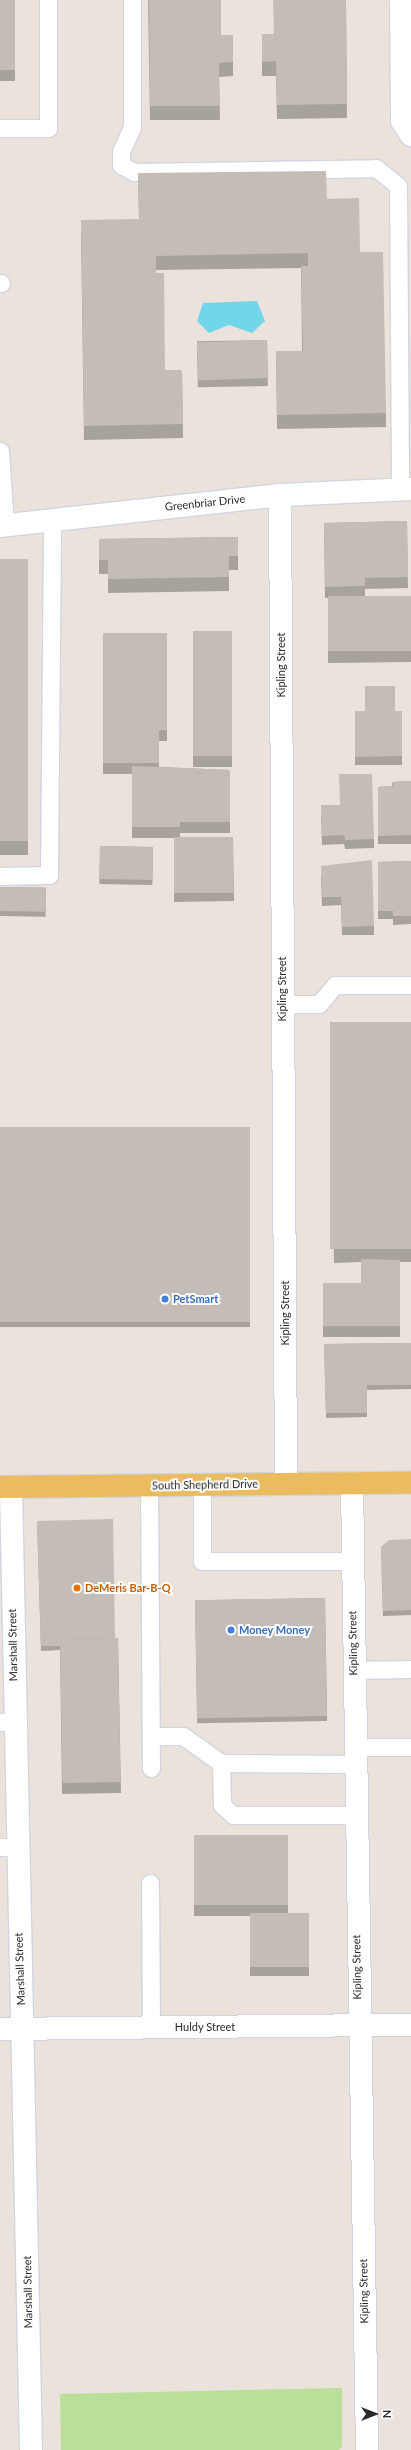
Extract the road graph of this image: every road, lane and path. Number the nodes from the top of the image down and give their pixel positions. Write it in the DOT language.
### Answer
graph roads {
  1 [pos="48,0"];
  2 [pos="132,0"];
  3 [pos="401,0"];
  4 [pos="0,128"];
  5 [pos="409,134"];
  6 [pos="0,452"];
  7 [pos="405,489"];
  8 [pos="280,495"];
  9 [pos="52,519"];
  10 [pos="3,526"];
  11 [pos="0,876"];
  12 [pos="411,985"];
  13 [pos="282,1004"];
  14 [pos="352,1483"];
  15 [pos="411,1483"];
  16 [pos="286,1484"];
  17 [pos="202,1485"];
  18 [pos="149,1486"];
  19 [pos="5,1487"];
  20 [pos="6,1558"];
  21 [pos="353,1561"];
  22 [pos="411,1669"];
  23 [pos="354,1670"];
  24 [pos="7,1722"];
  25 [pos="150,1736"];
  26 [pos="411,1747"];
  27 [pos="354,1755"];
  28 [pos="221,1763"];
  29 [pos="150,1768"];
  30 [pos="355,1815"];
  31 [pos="8,1847"];
  32 [pos="150,1884"];
  33 [pos="411,2025"];
  34 [pos="358,2026"];
  35 [pos="151,2027"];
  36 [pos="0,2029"];
  37 [pos="23,2029"];
  38 [pos="31,2450"];
  39 [pos="367,2450"];
  1 -- 4 [label="lane"];
  2 -- 7 [label="lane"];
  3 -- 5 [label="street"];
  6 -- 10 [label="lane"];
  7 -- 8 [label="street, Greenbriar Drive"];
  8 -- 9 [label="street, Greenbriar Drive"];
  8 -- 13 [label="street, Kipling Street"];
  9 -- 10 [label="street, Greenbriar Drive"];
  9 -- 11 [label="lane"];
  12 -- 13 [label="lane"];
  13 -- 16 [label="street, Kipling Street"];
  14 -- 15 [label="main road, South Shepherd Drive"];
  14 -- 16 [label="main road, South Shepherd Drive"];
  14 -- 21 [label="street, Kipling Street"];
  16 -- 17 [label="main road, South Shepherd Drive"];
  17 -- 18 [label="main road, South Shepherd Drive"];
  17 -- 21 [label="lane"];
  18 -- 19 [label="main road, South Shepherd Drive"];
  18 -- 25 [label="lane"];
  19 -- 20 [label="street, Marshall Street"];
  20 -- 24 [label="street, Marshall Street"];
  21 -- 23 [label="street, Kipling Street"];
  22 -- 23 [label="lane"];
  23 -- 27 [label="street, Kipling Street"];
  24 -- 31 [label="street, Marshall Street"];
  25 -- 28 [label="lane"];
  25 -- 29 [label="lane"];
  26 -- 27 [label="lane"];
  27 -- 28 [label="lane"];
  27 -- 30 [label="street, Kipling Street"];
  28 -- 30 [label="lane"];
  30 -- 34 [label="street, Kipling Street"];
  31 -- 37 [label="street, Marshall Street"];
  32 -- 35 [label="lane"];
  33 -- 34 [label="street, Huldy Street"];
  34 -- 35 [label="street, Huldy Street"];
  34 -- 39 [label="street, Kipling Street"];
  35 -- 37 [label="street, Huldy Street"];
  36 -- 37 [label="street, Huldy Street"];
  37 -- 38 [label="street, Marshall Street"];
}
